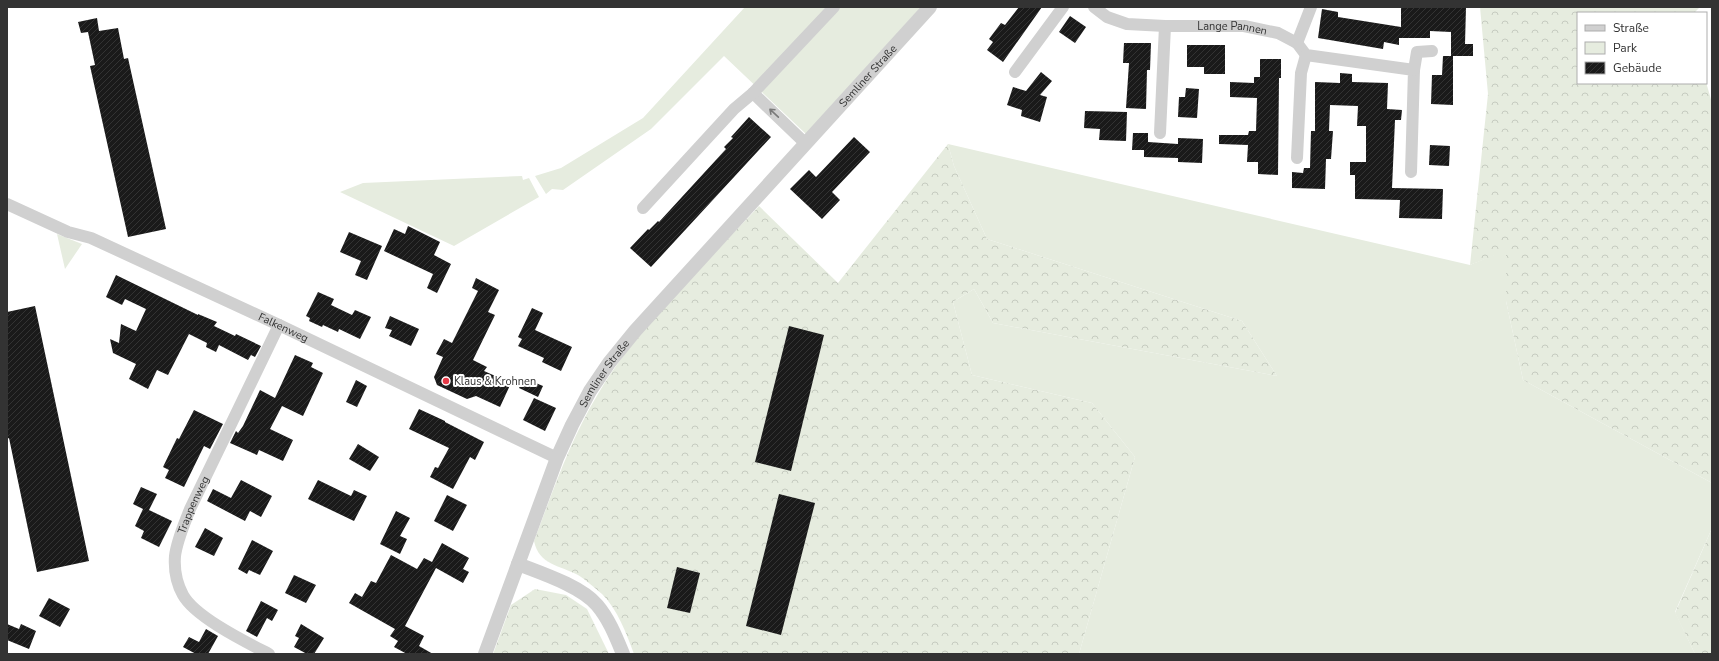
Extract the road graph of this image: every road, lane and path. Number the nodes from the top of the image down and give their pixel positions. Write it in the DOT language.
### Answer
graph roads {
  1 [pos="834,7"];
  2 [pos="930,7"];
  3 [pos="1063,7"];
  4 [pos="1094,7"];
  5 [pos="1311,7"];
  6 [pos="1165,26"];
  7 [pos="1297,43"];
  8 [pos="1432,51"];
  9 [pos="1306,55"];
  10 [pos="1414,70"];
  11 [pos="1015,72"];
  12 [pos="753,94"];
  13 [pos="1160,133"];
  14 [pos="805,143"];
  15 [pos="1297,158"];
  16 [pos="1411,172"];
  17 [pos="7,204"];
  18 [pos="643,208"];
  19 [pos="279,325"];
  20 [pos="557,458"];
  21 [pos="518,564"];
  22 [pos="269,654"];
  23 [pos="485,654"];
  24 [pos="622,654"];
  1 -- 12 [label="street"];
  2 -- 14 [label="street, Semliner Straße"];
  3 -- 11 [label="street"];
  4 -- 6 [label="street, Lange Pannen"];
  5 -- 7 [label="street"];
  6 -- 7 [label="street, Lange Pannen"];
  6 -- 13 [label="street"];
  7 -- 9 [label="street, Lange Pannen"];
  8 -- 10 [label="street"];
  9 -- 10 [label="street"];
  9 -- 15 [label="street"];
  10 -- 16 [label="street"];
  14 -- 12 [label="street, one-way"];
  12 -- 18 [label="street"];
  14 -- 20 [label="street, Semliner Straße"];
  17 -- 19 [label="street, Falkenweg"];
  19 -- 20 [label="street, Falkenweg"];
  19 -- 22 [label="street, Trappenweg"];
  20 -- 21 [label="street, Semliner Straße"];
  21 -- 23 [label="street, Semliner Straße"];
  21 -- 24 [label="street"];
}
